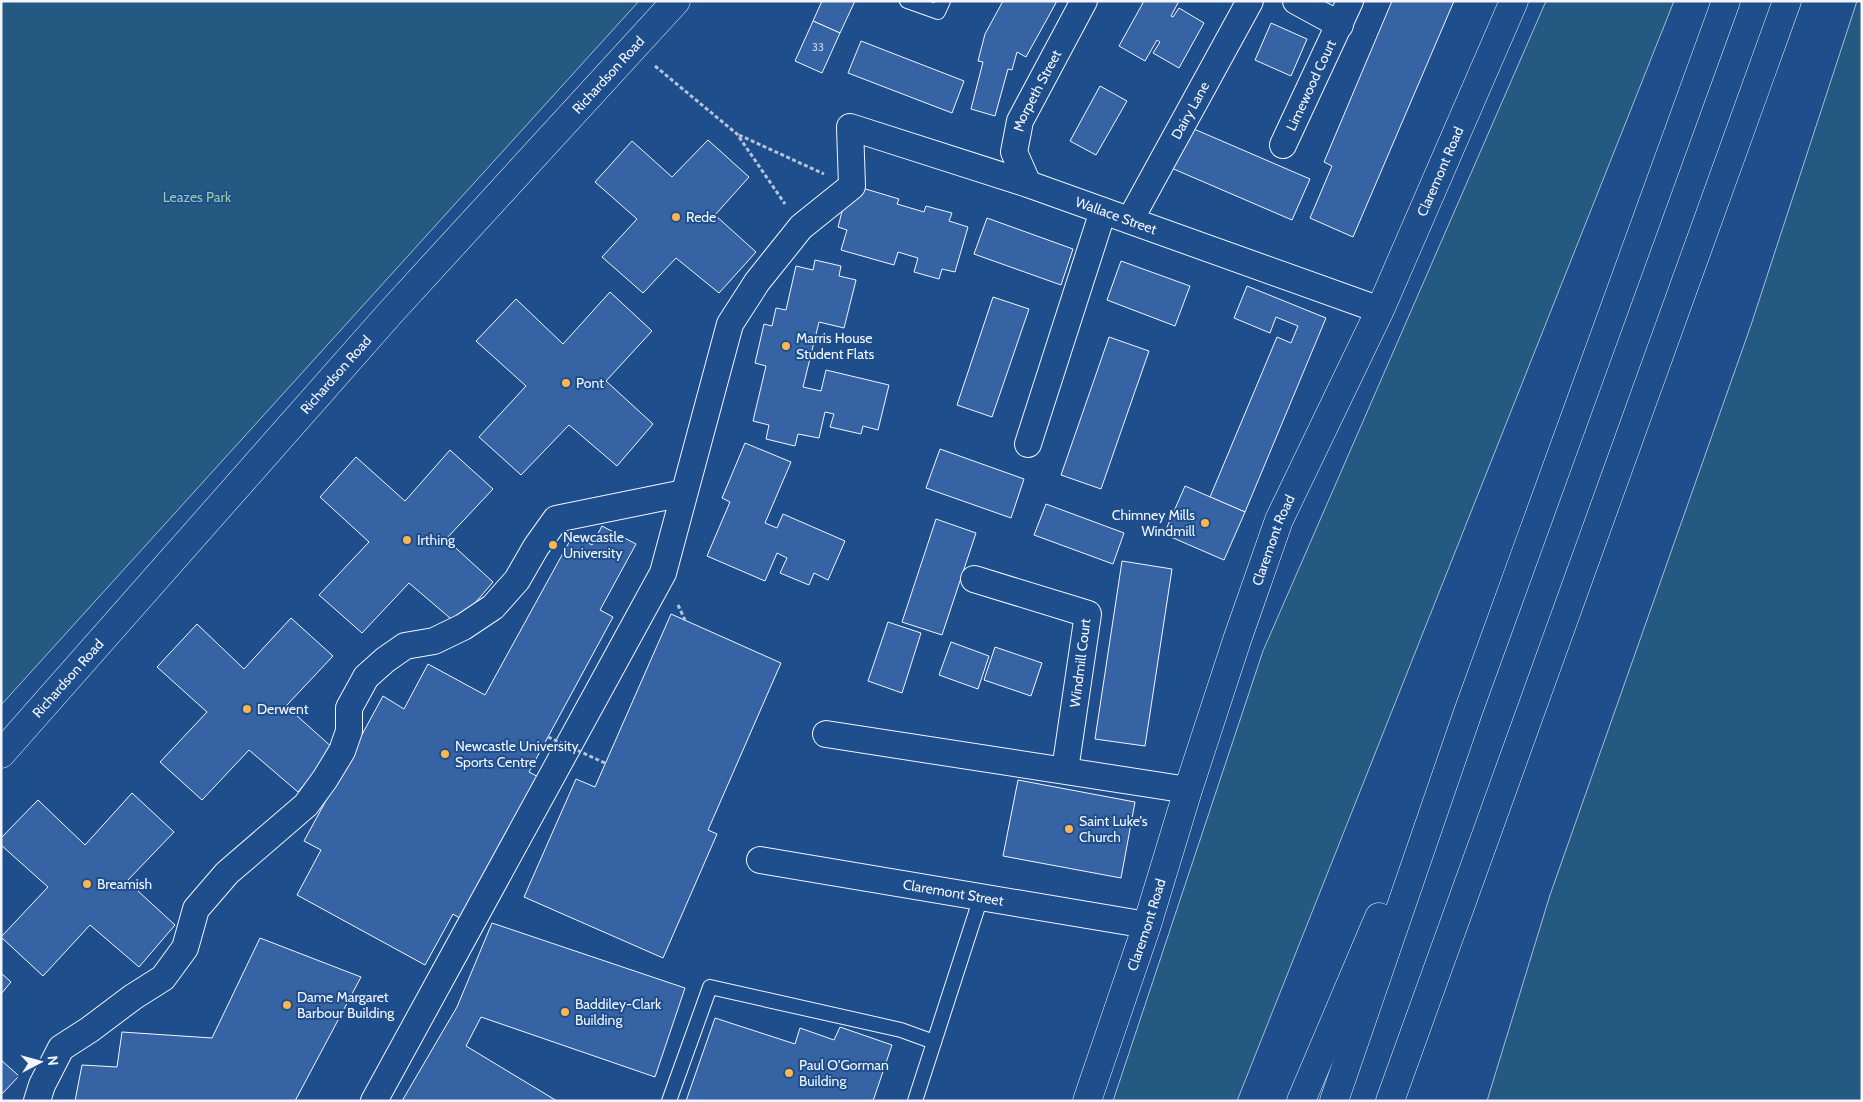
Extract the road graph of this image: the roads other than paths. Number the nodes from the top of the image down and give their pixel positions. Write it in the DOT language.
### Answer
graph roads {
  1 [pos="676,1"];
  2 [pos="907,1"];
  3 [pos="943,1"];
  4 [pos="1084,1"];
  5 [pos="1250,1"];
  6 [pos="1296,1"];
  7 [pos="1350,1"];
  8 [pos="1514,1"];
  9 [pos="1726,1"];
  10 [pos="1788,1"];
  11 [pos="1340,25"];
  12 [pos="1283,145"];
  13 [pos="1028,184"];
  14 [pos="1102,211"];
  15 [pos="1130,220"];
  16 [pos="1380,310"];
  17 [pos="1028,444"];
  18 [pos="684,493"];
  19 [pos="974,578"];
  20 [pos="1468,712"];
  21 [pos="826,734"];
  22 [pos="1,754"];
  23 [pos="1065,770"];
  24 [pos="1188,790"];
  25 [pos="760,860"];
  26 [pos="981,897"];
  27 [pos="1146,925"];
  28 [pos="1417,1024"];
  29 [pos="934,1042"];
  30 [pos="38,1101"];
  31 [pos="374,1101"];
  32 [pos="669,1101"];
  33 [pos="916,1101"];
  34 [pos="1087,1101"];
  35 [pos="1300,1101"];
  36 [pos="1334,1101"];
  37 [pos="1390,1101"];
  38 [pos="1399,1101"];
  1 -- 22 [label="main road, Richardson Road"];
  2 -- 3 [label="lane"];
  4 -- 13 [label="street, Morpeth Street"];
  5 -- 15 [label="street, Dairy Lane"];
  6 -- 11 [label="street, Limewood Court"];
  7 -- 11 [label="street, Limewood Court"];
  8 -- 16 [label="main road, Claremont Road"];
  9 -- 20 [label="main road"];
  10 -- 28 [label="main road"];
  11 -- 12 [label="street, Limewood Court"];
  13 -- 14 [label="street, Wallace Street"];
  13 -- 18 [label="street, Wallace Street"];
  14 -- 15 [label="street, Wallace Street"];
  14 -- 17 [label="street"];
  15 -- 16 [label="street, Wallace Street"];
  16 -- 24 [label="main road, Claremont Road"];
  18 -- 30 [label="street"];
  18 -- 31 [label="street"];
  19 -- 23 [label="street, Windmill Court"];
  20 -- 35 [label="main road"];
  20 -- 36 [label="main road"];
  21 -- 23 [label="street"];
  23 -- 24 [label="street"];
  24 -- 27 [label="main road, Claremont Road"];
  25 -- 26 [label="street, Claremont Street"];
  26 -- 27 [label="street, Claremont Street"];
  26 -- 29 [label="lane"];
  27 -- 34 [label="main road, Claremont Road"];
  28 -- 37 [label="main road"];
  28 -- 38 [label="main road"];
  29 -- 32 [label="lane"];
  29 -- 33 [label="lane"];
}
